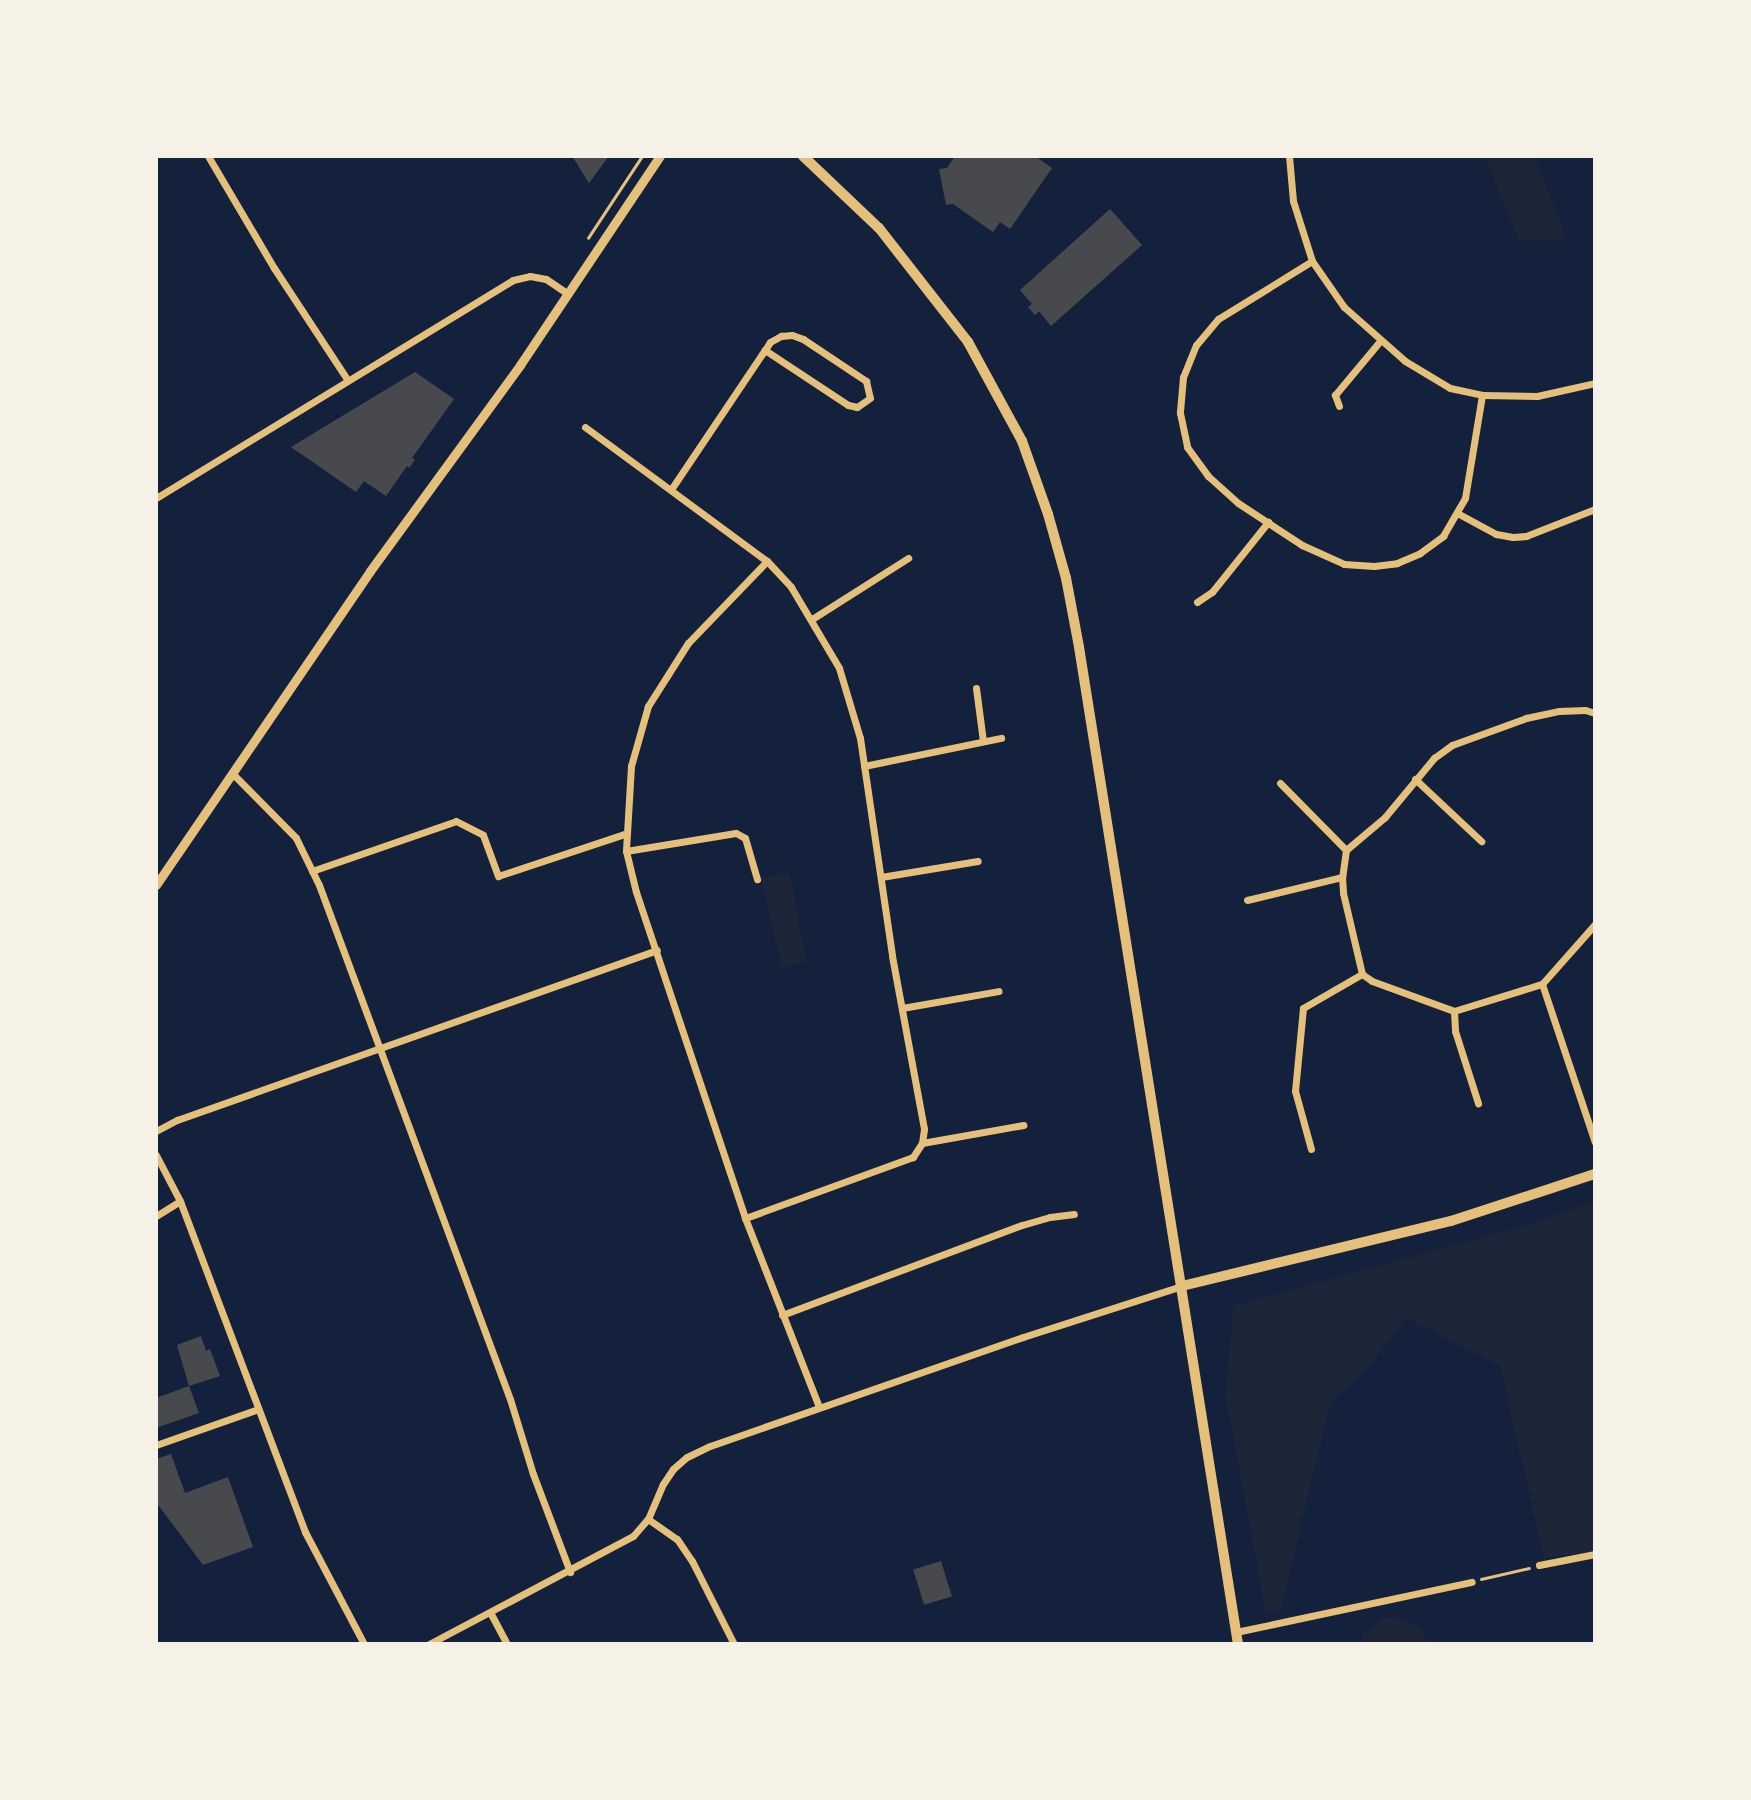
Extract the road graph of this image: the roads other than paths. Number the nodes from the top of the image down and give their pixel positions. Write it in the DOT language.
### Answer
graph roads {
  1 [pos="208,156"];
  2 [pos="660,156"];
  3 [pos="803,156"];
  4 [pos="1289,156"];
  5 [pos="1312,261"];
  6 [pos="567,293"];
  7 [pos="1380,341"];
  8 [pos="765,350"];
  9 [pos="347,379"];
  10 [pos="1595,383"];
  11 [pos="1482,395"];
  12 [pos="1339,407"];
  13 [pos="585,427"];
  14 [pos="672,488"];
  15 [pos="156,498"];
  16 [pos="1595,509"];
  17 [pos="1459,514"];
  18 [pos="1268,522"];
  19 [pos="908,558"];
  20 [pos="767,561"];
  21 [pos="1197,602"];
  22 [pos="812,619"];
  23 [pos="976,688"];
  24 [pos="1595,713"];
  25 [pos="1001,738"];
  26 [pos="984,741"];
  27 [pos="864,766"];
  28 [pos="232,773"];
  29 [pos="1415,779"];
  30 [pos="1280,783"];
  31 [pos="627,833"];
  32 [pos="1481,841"];
  33 [pos="626,850"];
  34 [pos="1346,850"];
  35 [pos="978,861"];
  36 [pos="312,871"];
  37 [pos="881,877"];
  38 [pos="1342,877"];
  39 [pos="757,879"];
  40 [pos="156,885"];
  41 [pos="1247,900"];
  42 [pos="1595,924"];
  43 [pos="657,950"];
  44 [pos="1362,974"];
  45 [pos="1542,984"];
  46 [pos="999,991"];
  47 [pos="902,1008"];
  48 [pos="1454,1011"];
  49 [pos="378,1048"];
  50 [pos="1478,1102"];
  51 [pos="1023,1125"];
  52 [pos="156,1131"];
  53 [pos="1595,1142"];
  54 [pos="922,1143"];
  55 [pos="1311,1149"];
  56 [pos="156,1155"];
  57 [pos="1595,1174"];
  58 [pos="180,1200"];
  59 [pos="1073,1214"];
  60 [pos="156,1216"];
  61 [pos="745,1218"];
  62 [pos="1182,1286"];
  63 [pos="782,1315"];
  64 [pos="819,1407"];
  65 [pos="258,1409"];
  66 [pos="156,1445"];
  67 [pos="648,1520"];
  68 [pos="1595,1554"];
  69 [pos="1539,1565"];
  70 [pos="570,1572"];
  71 [pos="1472,1581"];
  72 [pos="491,1614"];
  73 [pos="1236,1632"];
  74 [pos="364,1644"];
  75 [pos="429,1644"];
  76 [pos="507,1644"];
  77 [pos="734,1644"];
  78 [pos="1238,1644"];
  1 -- 9 [label="street"];
  2 -- 6 [label="street"];
  3 -- 62 [label="main road"];
  4 -- 5 [label="street"];
  5 -- 7 [label="street"];
  5 -- 18 [label="street"];
  6 -- 9 [label="street"];
  6 -- 28 [label="street"];
  7 -- 11 [label="street"];
  7 -- 12 [label="street"];
  8 -- 8 [label="street"];
  8 -- 14 [label="street"];
  9 -- 15 [label="street"];
  10 -- 11 [label="street"];
  11 -- 17 [label="street"];
  13 -- 14 [label="street"];
  14 -- 20 [label="street"];
  16 -- 17 [label="street"];
  17 -- 18 [label="street"];
  18 -- 21 [label="street"];
  19 -- 22 [label="street"];
  20 -- 22 [label="street"];
  20 -- 31 [label="street"];
  22 -- 27 [label="street"];
  23 -- 26 [label="street"];
  24 -- 29 [label="street"];
  25 -- 26 [label="street"];
  26 -- 27 [label="street"];
  27 -- 37 [label="street"];
  28 -- 36 [label="street"];
  28 -- 40 [label="street"];
  29 -- 32 [label="street"];
  29 -- 34 [label="street"];
  30 -- 34 [label="street"];
  31 -- 33 [label="street"];
  31 -- 36 [label="street"];
  33 -- 39 [label="street"];
  33 -- 43 [label="street"];
  34 -- 38 [label="street"];
  35 -- 37 [label="street"];
  36 -- 49 [label="street"];
  37 -- 47 [label="street"];
  38 -- 41 [label="street"];
  38 -- 44 [label="street"];
  42 -- 45 [label="street"];
  43 -- 49 [label="street"];
  43 -- 61 [label="street"];
  44 -- 48 [label="street"];
  44 -- 55 [label="street"];
  45 -- 48 [label="street"];
  45 -- 53 [label="street"];
  46 -- 47 [label="street"];
  47 -- 54 [label="street"];
  48 -- 50 [label="street"];
  49 -- 52 [label="street"];
  49 -- 70 [label="street"];
  51 -- 54 [label="street"];
  54 -- 61 [label="street"];
  56 -- 58 [label="street"];
  57 -- 62 [label="main road"];
  58 -- 60 [label="street"];
  58 -- 65 [label="street"];
  59 -- 63 [label="street"];
  61 -- 63 [label="street"];
  62 -- 64 [label="street"];
  62 -- 73 [label="main road"];
  63 -- 64 [label="street"];
  64 -- 67 [label="street"];
  65 -- 66 [label="street"];
  65 -- 74 [label="street"];
  67 -- 70 [label="street"];
  67 -- 77 [label="street"];
  68 -- 69 [label="street"];
  70 -- 72 [label="street"];
  71 -- 73 [label="street"];
  72 -- 75 [label="street"];
  72 -- 76 [label="street"];
  73 -- 78 [label="main road"];
}
